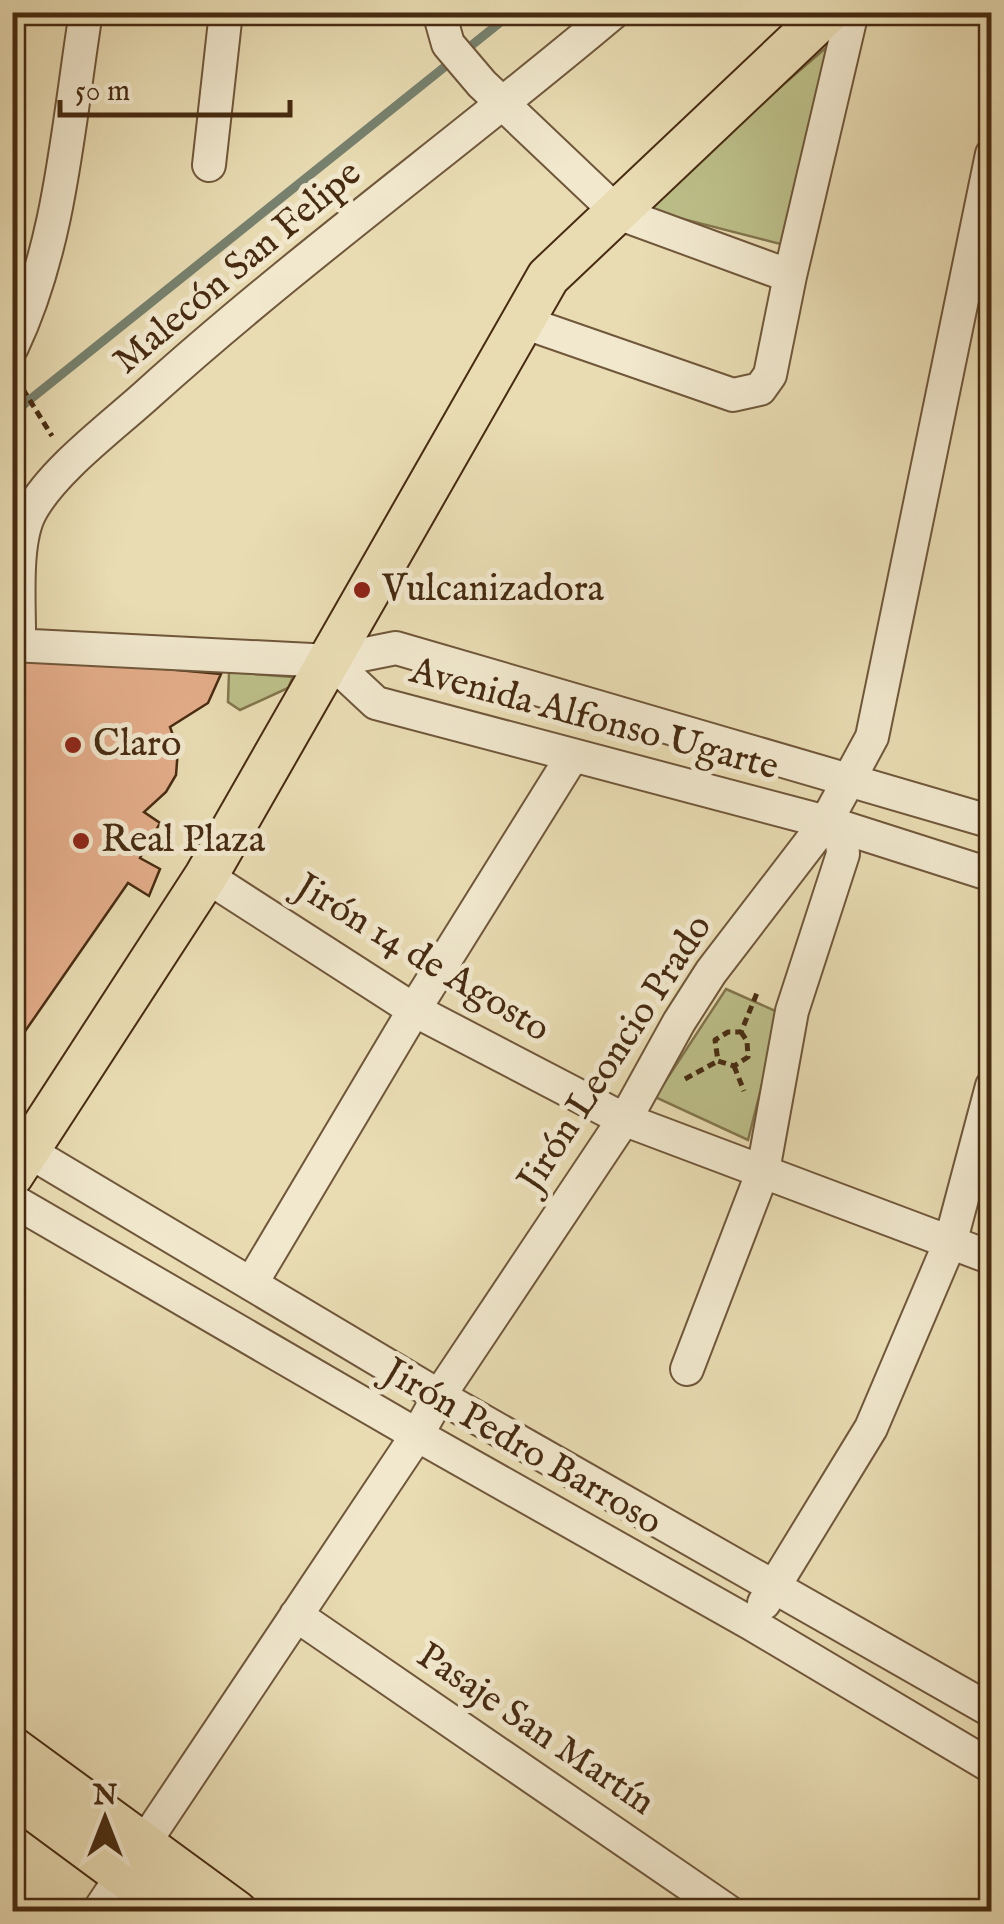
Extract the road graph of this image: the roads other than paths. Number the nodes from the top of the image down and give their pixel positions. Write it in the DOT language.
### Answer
graph roads {
  1 [pos="86,12"];
  2 [pos="226,12"];
  3 [pos="614,12"];
  4 [pos="828,12"];
  5 [pos="852,12"];
  6 [pos="444,28"];
  7 [pos="493,95"];
  8 [pos="992,154"];
  9 [pos="209,166"];
  10 [pos="618,213"];
  11 [pos="790,276"];
  12 [pos="522,322"];
  13 [pos="12,347"];
  14 [pos="16,646"];
  15 [pos="331,662"];
  16 [pos="573,756"];
  17 [pos="848,780"];
  18 [pos="826,822"];
  19 [pos="992,822"];
  20 [pos="992,875"];
  21 [pos="206,876"];
  22 [pos="414,1010"];
  23 [pos="992,1086"];
  24 [pos="624,1120"];
  25 [pos="20,1163"];
  26 [pos="763,1170"];
  27 [pos="12,1200"];
  28 [pos="951,1240"];
  29 [pos="992,1258"];
  30 [pos="251,1284"];
  31 [pos="687,1369"];
  32 [pos="439,1396"];
  33 [pos="417,1436"];
  34 [pos="776,1586"];
  35 [pos="296,1616"];
  36 [pos="750,1622"];
  37 [pos="992,1711"];
  38 [pos="12,1748"];
  39 [pos="992,1767"];
  40 [pos="12,1793"];
  41 [pos="133,1858"];
  42 [pos="98,1912"];
  43 [pos="173,1912"];
  44 [pos="236,1912"];
  45 [pos="729,1912"];
  1 -- 13 [label="street"];
  2 -- 9 [label="street"];
  3 -- 7 [label="street, Malecón San Felipe"];
  4 -- 10 [label="main road"];
  5 -- 11 [label="street"];
  6 -- 7 [label="street"];
  7 -- 10 [label="street"];
  7 -- 14 [label="street, Malecón San Felipe"];
  8 -- 17 [label="street, Jirón Leoncio Prado"];
  10 -- 11 [label="street"];
  10 -- 12 [label="main road"];
  11 -- 12 [label="street"];
  12 -- 15 [label="main road"];
  14 -- 15 [label="street"];
  15 -- 16 [label="street, Avenida Alfonso Ugarte"];
  15 -- 17 [label="street, Avenida Alfonso Ugarte"];
  15 -- 21 [label="main road"];
  16 -- 18 [label="street, Avenida Alfonso Ugarte"];
  16 -- 22 [label="street"];
  17 -- 18 [label="street, Jirón Leoncio Prado"];
  17 -- 19 [label="street, Avenida Alfonso Ugarte"];
  18 -- 20 [label="street, Avenida Alfonso Ugarte"];
  18 -- 24 [label="street, Jirón Leoncio Prado"];
  18 -- 26 [label="street"];
  21 -- 22 [label="street, Jirón 14 de Agosto"];
  21 -- 25 [label="main road"];
  22 -- 24 [label="street, Jirón 14 de Agosto"];
  22 -- 30 [label="street"];
  23 -- 28 [label="street"];
  24 -- 26 [label="street, Jirón 14 de Agosto"];
  24 -- 32 [label="street, Jirón Leoncio Prado"];
  25 -- 30 [label="street"];
  26 -- 28 [label="street, Jirón 14 de Agosto"];
  26 -- 31 [label="street"];
  27 -- 33 [label="street, Jirón Pedro Barroso"];
  28 -- 29 [label="street, Jirón 14 de Agosto"];
  28 -- 34 [label="street"];
  30 -- 32 [label="street"];
  32 -- 33 [label="street, Jirón Leoncio Prado"];
  32 -- 34 [label="street"];
  33 -- 35 [label="street, Jirón Leoncio Prado"];
  33 -- 36 [label="street, Jirón Pedro Barroso"];
  34 -- 36 [label="street"];
  34 -- 37 [label="street"];
  35 -- 41 [label="street, Jirón Leoncio Prado"];
  35 -- 45 [label="street, Pasaje San Martín"];
  36 -- 39 [label="street, Jirón Pedro Barroso"];
  38 -- 41 [label="main road"];
  40 -- 41 [label="main road"];
  41 -- 42 [label="street, Jirón Leoncio Prado"];
  41 -- 43 [label="main road"];
  41 -- 44 [label="main road"];
}
